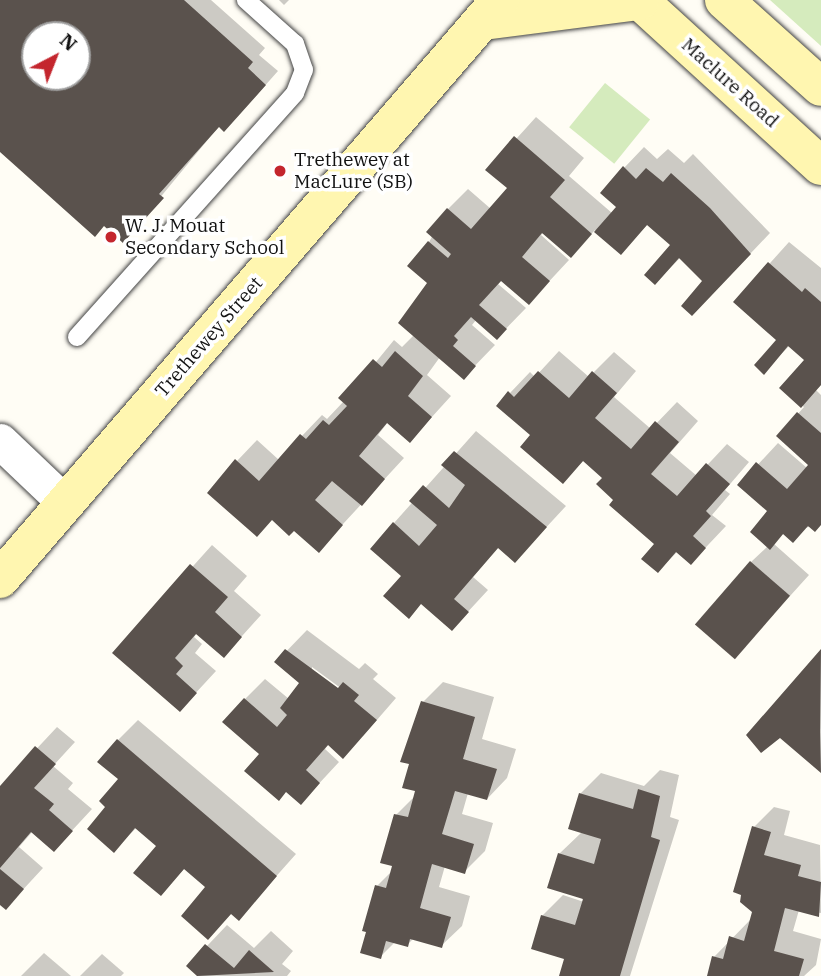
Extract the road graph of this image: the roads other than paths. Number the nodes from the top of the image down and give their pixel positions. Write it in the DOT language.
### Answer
graph roads {
  1 [pos="246,0"];
  2 [pos="640,0"];
  3 [pos="724,0"];
  4 [pos="492,10"];
  5 [pos="821,87"];
  6 [pos="821,166"];
  7 [pos="77,337"];
  8 [pos="0,442"];
  9 [pos="65,503"];
  10 [pos="0,579"];
  1 -- 7 [label="lane"];
  2 -- 4 [label="main road"];
  2 -- 6 [label="main road, Maclure Road"];
  3 -- 5 [label="main road"];
  4 -- 9 [label="main road, Trethewey Street"];
  8 -- 9 [label="street"];
  9 -- 10 [label="main road, Trethewey Street"];
}
